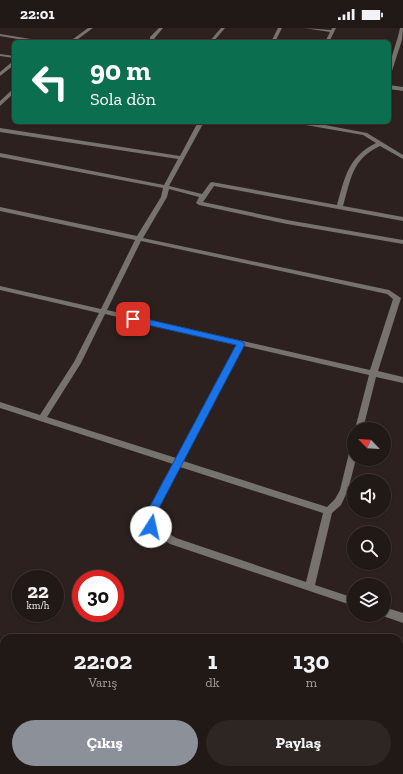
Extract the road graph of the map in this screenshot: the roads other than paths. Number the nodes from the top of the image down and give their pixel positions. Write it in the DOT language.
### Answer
graph roads {
  1 [pos="91,28"];
  2 [pos="161,28"];
  3 [pos="223,28"];
  4 [pos="280,28"];
  5 [pos="306,28"];
  6 [pos="402,28"];
  7 [pos="333,30"];
  8 [pos="0,35"];
  9 [pos="152,38"];
  10 [pos="31,40"];
  11 [pos="75,40"];
  12 [pos="213,40"];
  13 [pos="274,40"];
  14 [pos="328,40"];
  15 [pos="0,55"];
  16 [pos="12,58"];
  17 [pos="12,65"];
  18 [pos="391,68"];
  19 [pos="0,75"];
  20 [pos="391,87"];
  21 [pos="403,89"];
  22 [pos="12,92"];
  23 [pos="0,104"];
  24 [pos="200,124"];
  25 [pos="311,124"];
  26 [pos="0,130"];
  27 [pos="381,143"];
  28 [pos="0,156"];
  29 [pos="403,157"];
  30 [pos="182,158"];
  31 [pos="166,187"];
  32 [pos="203,196"];
  33 [pos="340,207"];
  34 [pos="0,210"];
  35 [pos="403,219"];
  36 [pos="139,239"];
  37 [pos="403,242"];
  38 [pos="0,288"];
  39 [pos="400,298"];
  40 [pos="102,312"];
  41 [pos="241,344"];
  42 [pos="373,374"];
  43 [pos="403,380"];
  44 [pos="0,405"];
  45 [pos="42,418"];
  46 [pos="361,422"];
  47 [pos="178,462"];
  48 [pos="350,466"];
  49 [pos="328,511"];
  50 [pos="310,587"];
  51 [pos="347,600"];
  52 [pos="391,614"];
  53 [pos="403,618"];
  1 -- 11 [label="street"];
  2 -- 9 [label="street"];
  3 -- 12 [label="street"];
  4 -- 13 [label="street"];
  5 -- 7 [label="street"];
  6 -- 18 [label="street"];
  7 -- 14 [label="street"];
  8 -- 10 [label="street"];
  15 -- 16 [label="street"];
  17 -- 19 [label="street"];
  20 -- 21 [label="street"];
  22 -- 23 [label="street"];
  24 -- 30 [label="street"];
  25 -- 27 [label="street"];
  26 -- 30 [label="street"];
  27 -- 29 [label="street"];
  27 -- 33 [label="street"];
  28 -- 31 [label="street"];
  30 -- 31 [label="street"];
  31 -- 32 [label="street"];
  31 -- 36 [label="street"];
  32 -- 33 [label="street"];
  32 -- 37 [label="street"];
  33 -- 35 [label="street"];
  34 -- 36 [label="street"];
  36 -- 39 [label="street"];
  36 -- 40 [label="street"];
  38 -- 40 [label="street"];
  39 -- 42 [label="street"];
  40 -- 41 [label="street"];
  40 -- 45 [label="street"];
  41 -- 42 [label="street"];
  41 -- 47 [label="street"];
  42 -- 43 [label="street"];
  42 -- 46 [label="street"];
  44 -- 45 [label="street"];
  45 -- 47 [label="street"];
  47 -- 49 [label="street"];
  47 -- 50 [label="street"];
  48 -- 49 [label="street"];
  49 -- 50 [label="street"];
  50 -- 51 [label="street"];
  52 -- 53 [label="street"];
}
